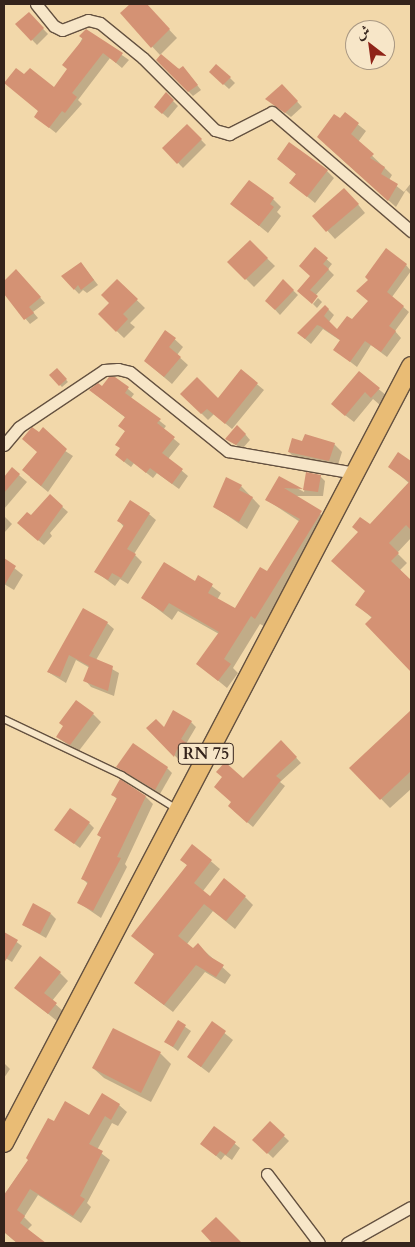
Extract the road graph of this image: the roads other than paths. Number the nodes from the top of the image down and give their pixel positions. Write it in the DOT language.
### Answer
graph roads {
  1 [pos="36,4"];
  2 [pos="411,231"];
  3 [pos="411,366"];
  4 [pos="4,444"];
  5 [pos="355,472"];
  6 [pos="4,718"];
  7 [pos="177,809"];
  8 [pos="4,1143"];
  9 [pos="267,1174"];
  10 [pos="411,1207"];
  11 [pos="320,1243"];
  12 [pos="347,1243"];
  1 -- 2 [label="street"];
  3 -- 5 [label="main road, RN 75"];
  4 -- 5 [label="street"];
  5 -- 7 [label="main road, RN 75"];
  6 -- 7 [label="lane"];
  7 -- 8 [label="main road, RN 75"];
  9 -- 11 [label="street"];
  10 -- 12 [label="street"];
}
